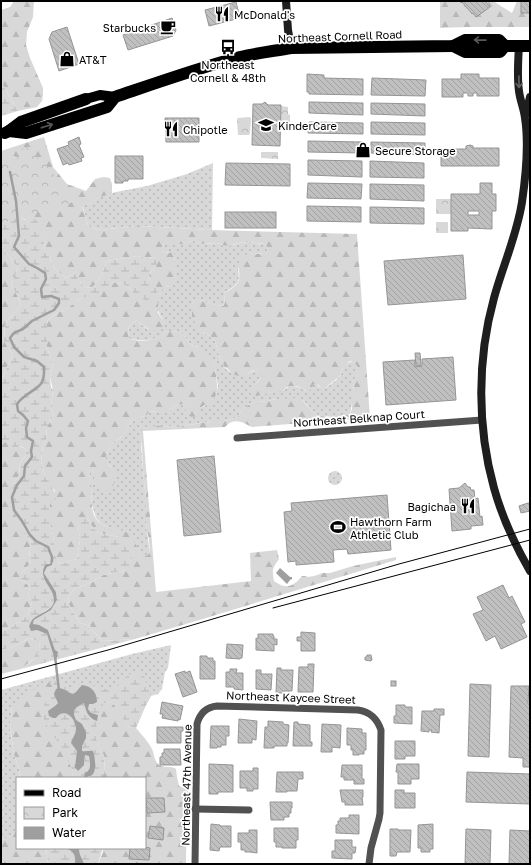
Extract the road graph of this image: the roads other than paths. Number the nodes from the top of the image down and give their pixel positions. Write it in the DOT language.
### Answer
graph roads {
  1 [pos="286,1"];
  2 [pos="524,46"];
  3 [pos="291,48"];
  4 [pos="115,97"];
  5 [pos="530,97"];
  6 [pos="86,99"];
  7 [pos="525,117"];
  8 [pos="5,133"];
  9 [pos="482,420"];
  10 [pos="237,438"];
  11 [pos="530,572"];
  12 [pos="205,710"];
  13 [pos="196,809"];
  14 [pos="249,810"];
  15 [pos="195,864"];
  16 [pos="369,864"];
  1 -- 3 [label="street"];
  2 -- 3 [label="highway, Northeast Cornell Road"];
  2 -- 7 [label="street, one-way"];
  3 -- 4 [label="highway, Northeast Cornell Road"];
  4 -- 6 [label="main road, Northeast Cornell Road"];
  8 -- 4 [label="highway, Northeast Cornell Road, one-way"];
  5 -- 7 [label="street"];
  6 -- 8 [label="highway, Northeast Cornell Road"];
  7 -- 9 [label="street"];
  9 -- 10 [label="street, Northeast Belknap Court"];
  9 -- 11 [label="street"];
  12 -- 13 [label="street, Northeast 47th Avenue"];
  12 -- 16 [label="street, Northeast Kaycee Street"];
  13 -- 14 [label="street"];
  13 -- 15 [label="street, Northeast 47th Avenue"];
}
